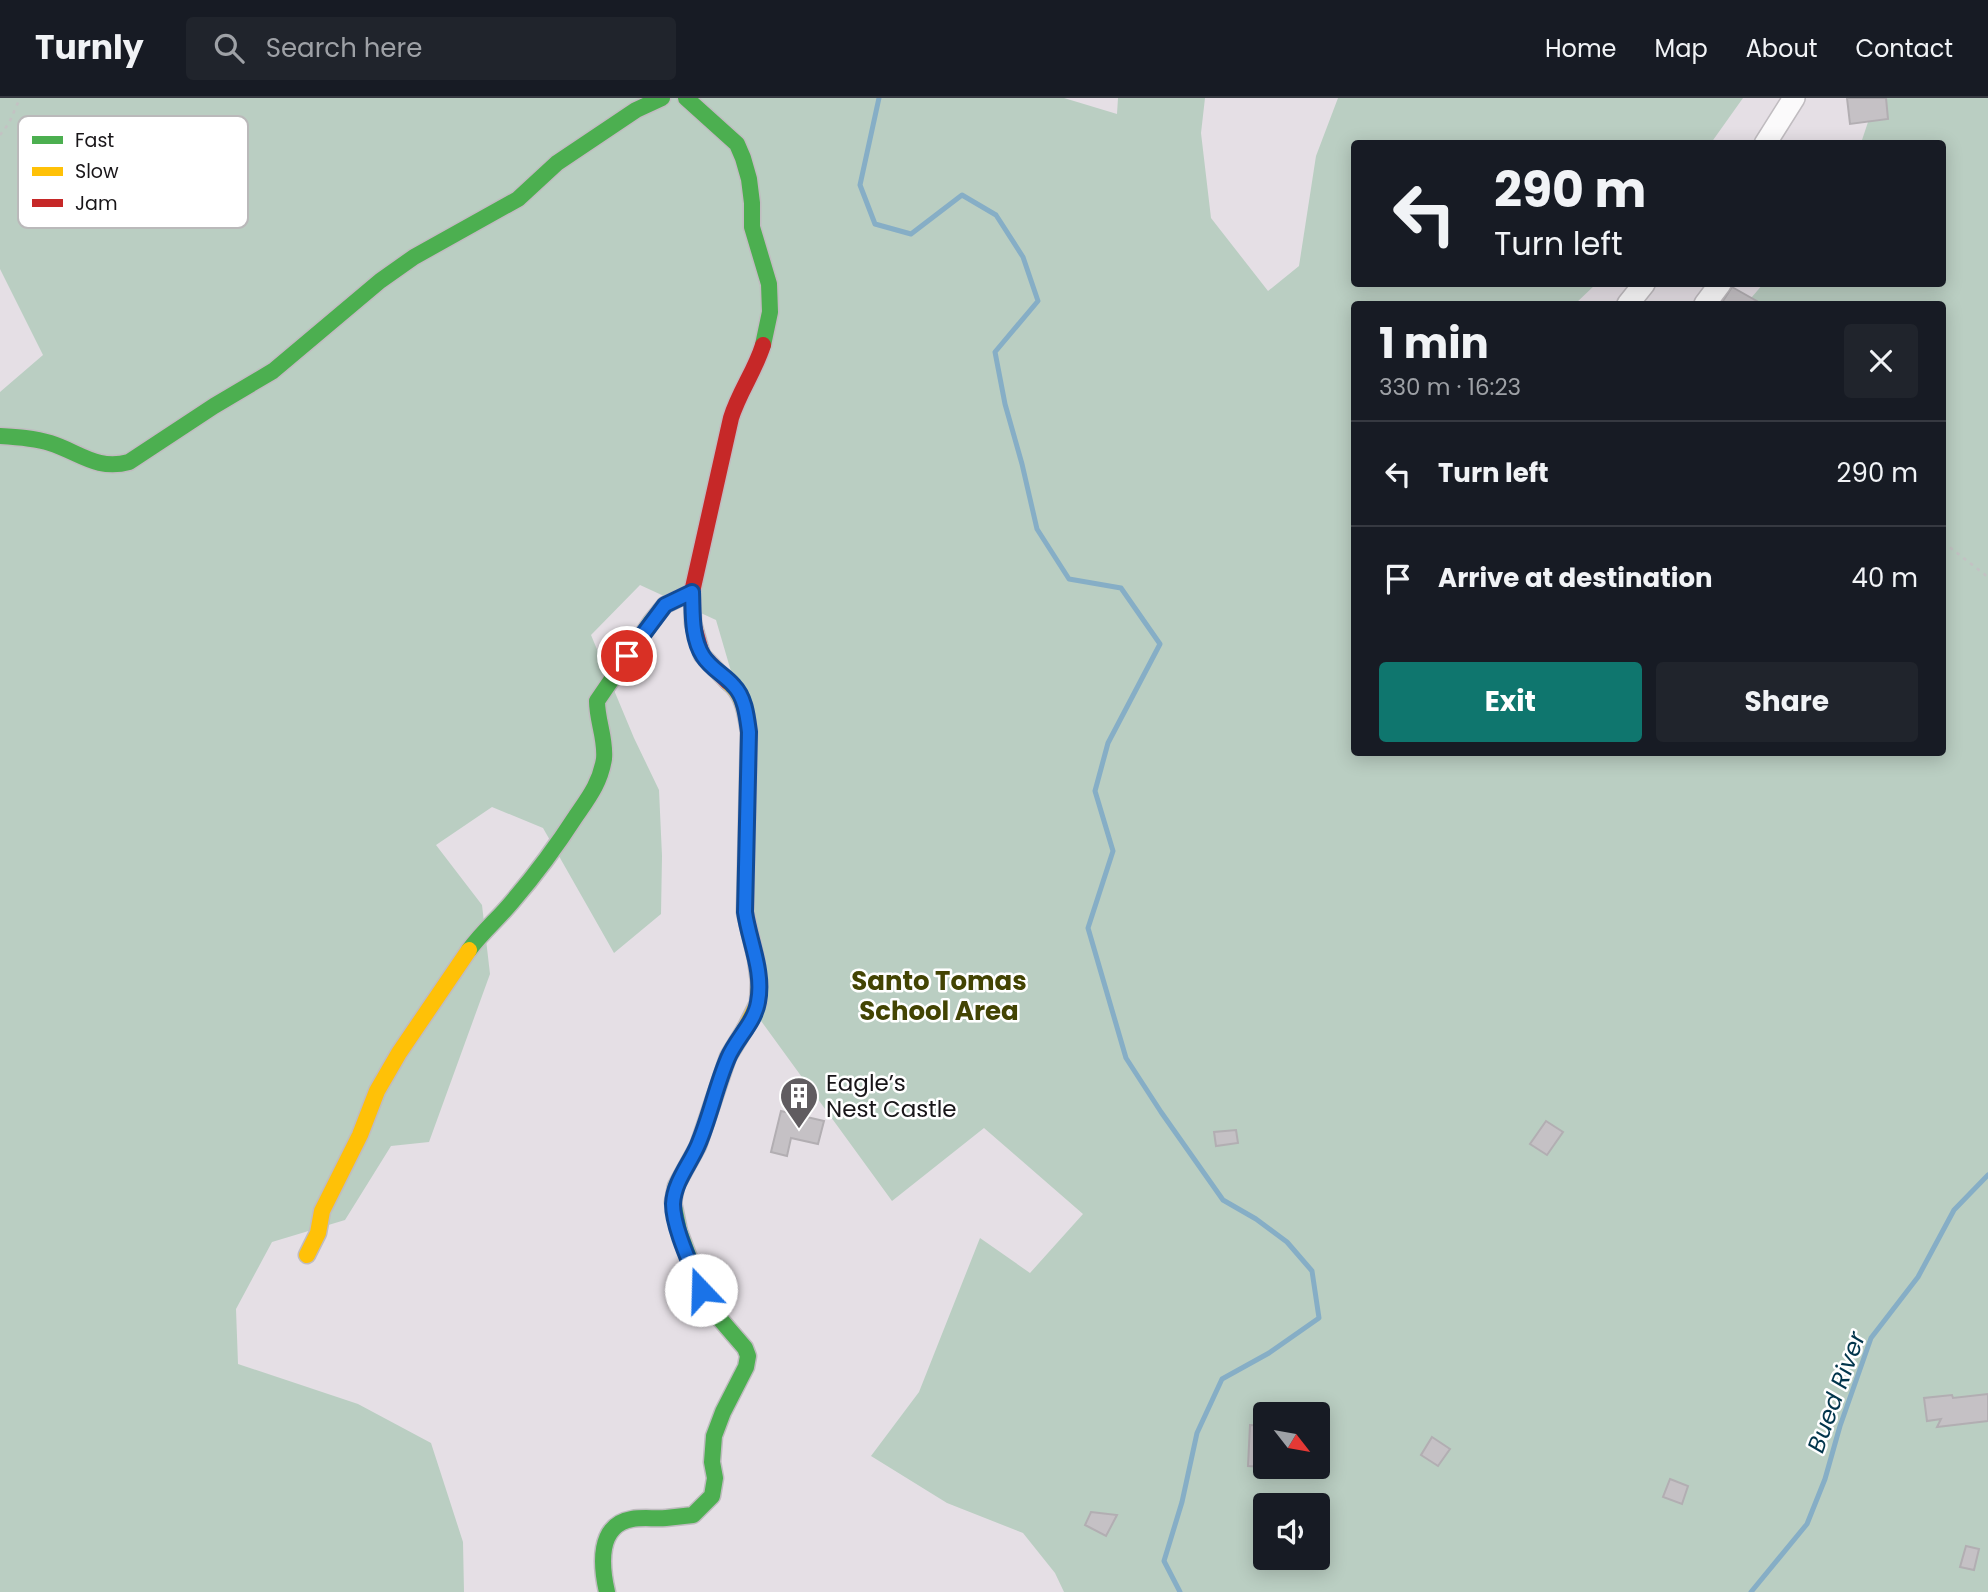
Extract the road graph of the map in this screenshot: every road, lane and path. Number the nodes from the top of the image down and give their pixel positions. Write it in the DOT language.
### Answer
graph roads {
  1 [pos="20,98"];
  2 [pos="662,98"];
  3 [pos="686,98"];
  4 [pos="1794,98"];
  5 [pos="0,135"];
  6 [pos="1768,140"];
  7 [pos="1642,287"];
  8 [pos="1630,301"];
  9 [pos="0,436"];
  10 [pos="1946,545"];
  11 [pos="1988,577"];
  12 [pos="692,592"];
  13 [pos="307,1255"];
  14 [pos="607,1592"];
  1 -- 5 [label="path"];
  2 -- 9 [label="street"];
  3 -- 12 [label="street"];
  4 -- 6 [label="street"];
  7 -- 8 [label="street"];
  10 -- 11 [label="path"];
  12 -- 13 [label="street"];
  12 -- 14 [label="street"];
}
